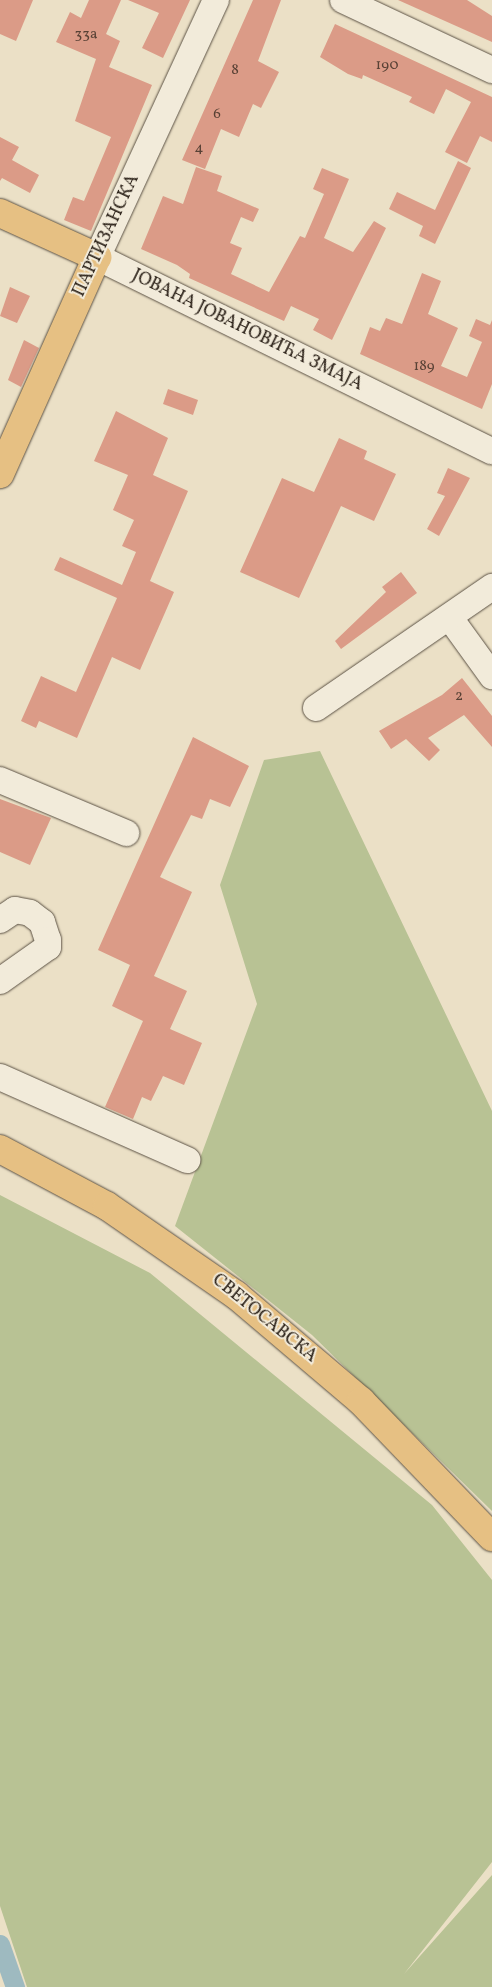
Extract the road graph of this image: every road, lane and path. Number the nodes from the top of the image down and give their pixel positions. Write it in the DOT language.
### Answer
graph roads {
  1 [pos="216,0"];
  2 [pos="343,0"];
  3 [pos="492,70"];
  4 [pos="0,213"];
  5 [pos="97,258"];
  6 [pos="492,451"];
  7 [pos="0,474"];
  8 [pos="492,588"];
  9 [pos="450,618"];
  10 [pos="492,676"];
  11 [pos="316,708"];
  12 [pos="0,780"];
  13 [pos="126,833"];
  14 [pos="0,920"];
  15 [pos="0,981"];
  16 [pos="0,1077"];
  17 [pos="0,1149"];
  18 [pos="187,1160"];
  19 [pos="492,1537"];
  1 -- 5 [label="street, ПАРТИЗАНСКА"];
  2 -- 3 [label="street"];
  4 -- 5 [label="main road, ЈОВАНА ЈОВАНОВИЋА ЗМАЈА"];
  5 -- 6 [label="street, ЈОВАНА ЈОВАНОВИЋА ЗМАЈА"];
  5 -- 7 [label="main road, ПАРТИЗАНСКА"];
  8 -- 9 [label="street"];
  9 -- 10 [label="street"];
  9 -- 11 [label="street"];
  12 -- 13 [label="street"];
  14 -- 15 [label="street"];
  16 -- 18 [label="street"];
  17 -- 19 [label="main road, СВЕТОСАВСКА"];
}
